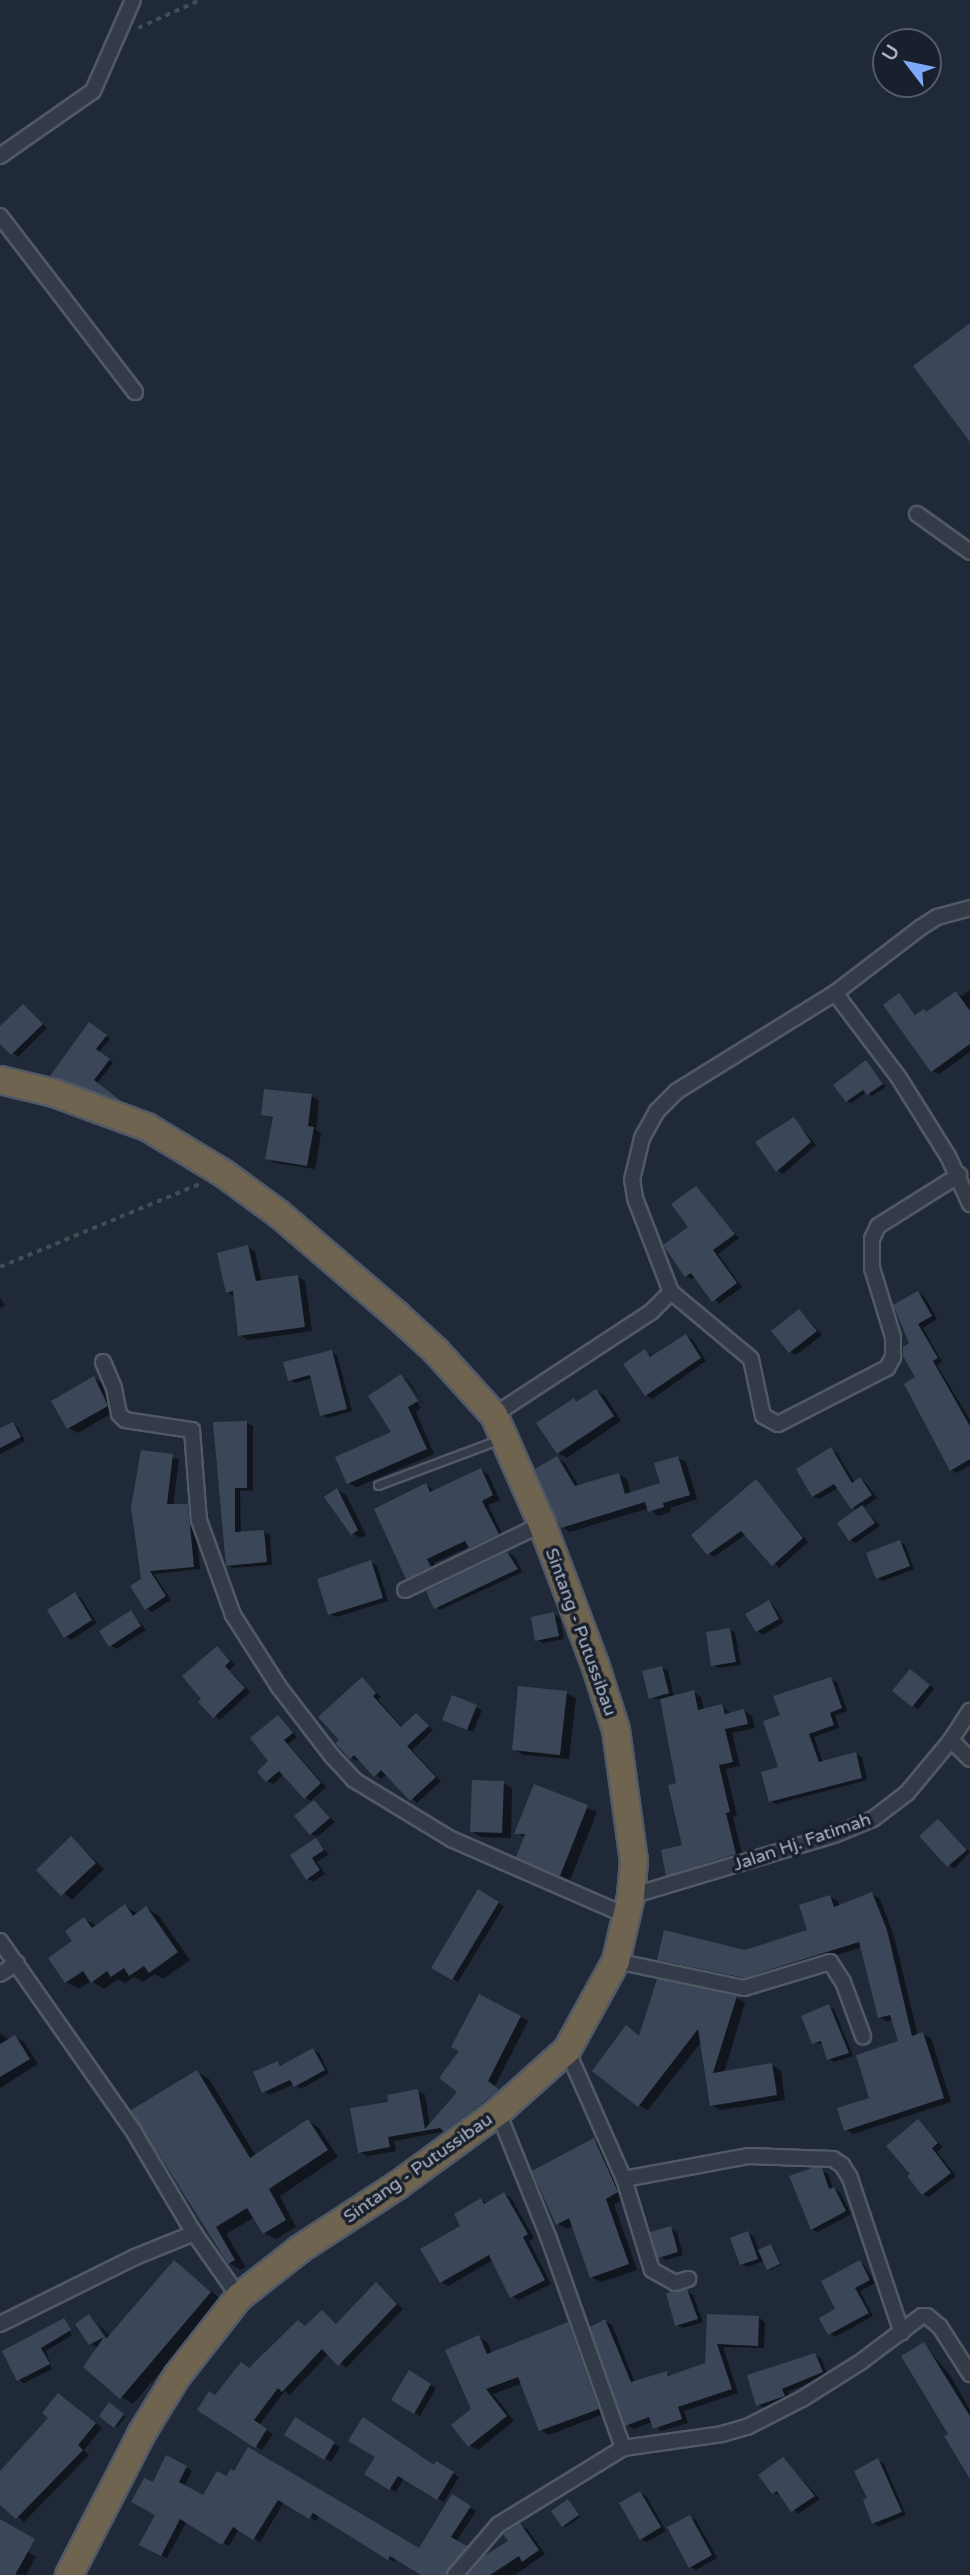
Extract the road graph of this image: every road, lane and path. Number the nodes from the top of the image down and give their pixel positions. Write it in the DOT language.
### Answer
graph roads {
  1 [pos="133,0"];
  2 [pos="200,0"];
  3 [pos="118,37"];
  4 [pos="0,156"];
  5 [pos="0,216"];
  6 [pos="135,392"];
  7 [pos="917,514"];
  8 [pos="970,552"];
  9 [pos="970,908"];
  10 [pos="835,993"];
  11 [pos="0,1080"];
  12 [pos="223,1173"];
  13 [pos="959,1175"];
  14 [pos="970,1204"];
  15 [pos="0,1267"];
  16 [pos="671,1292"];
  17 [pos="103,1362"];
  18 [pos="500,1426"];
  19 [pos="378,1485"];
  20 [pos="542,1524"];
  21 [pos="405,1590"];
  22 [pos="970,1711"];
  23 [pos="951,1740"];
  24 [pos="970,1759"];
  25 [pos="629,1906"];
  26 [pos="0,1941"];
  27 [pos="616,1961"];
  28 [pos="17,1963"];
  29 [pos="0,1974"];
  30 [pos="863,2036"];
  31 [pos="567,2050"];
  32 [pos="498,2112"];
  33 [pos="624,2179"];
  34 [pos="194,2233"];
  35 [pos="688,2279"];
  36 [pos="239,2297"];
  37 [pos="0,2323"];
  38 [pos="902,2333"];
  39 [pos="970,2374"];
  40 [pos="624,2448"];
  41 [pos="69,2575"];
  42 [pos="455,2575"];
  1 -- 3 [label="street"];
  2 -- 3 [label="path"];
  3 -- 4 [label="street"];
  5 -- 6 [label="street"];
  7 -- 8 [label="street"];
  9 -- 10 [label="street"];
  10 -- 13 [label="street"];
  10 -- 16 [label="street"];
  11 -- 12 [label="highway, Sintang - Putussibau"];
  12 -- 15 [label="path"];
  12 -- 18 [label="highway, Sintang - Putussibau"];
  13 -- 14 [label="street"];
  13 -- 16 [label="street"];
  16 -- 18 [label="street"];
  17 -- 25 [label="street"];
  18 -- 19 [label="lane"];
  18 -- 20 [label="highway, Sintang - Putussibau"];
  20 -- 21 [label="street"];
  20 -- 25 [label="highway, Sintang - Putussibau"];
  22 -- 23 [label="street, Jalan Hj. Fatimah"];
  23 -- 24 [label="street"];
  23 -- 25 [label="street, Jalan Hj. Fatimah"];
  25 -- 27 [label="highway, Sintang - Putussibau"];
  26 -- 28 [label="street"];
  27 -- 30 [label="street"];
  27 -- 31 [label="highway, Sintang - Putussibau"];
  28 -- 29 [label="street"];
  28 -- 34 [label="street"];
  31 -- 32 [label="highway, Sintang - Putussibau"];
  31 -- 33 [label="street"];
  32 -- 36 [label="highway, Sintang - Putussibau"];
  32 -- 40 [label="street"];
  33 -- 35 [label="street"];
  33 -- 38 [label="street"];
  34 -- 36 [label="street"];
  34 -- 37 [label="street"];
  36 -- 41 [label="highway, Sintang - Putussibau"];
  38 -- 39 [label="street"];
  38 -- 40 [label="street"];
  40 -- 42 [label="street"];
}
